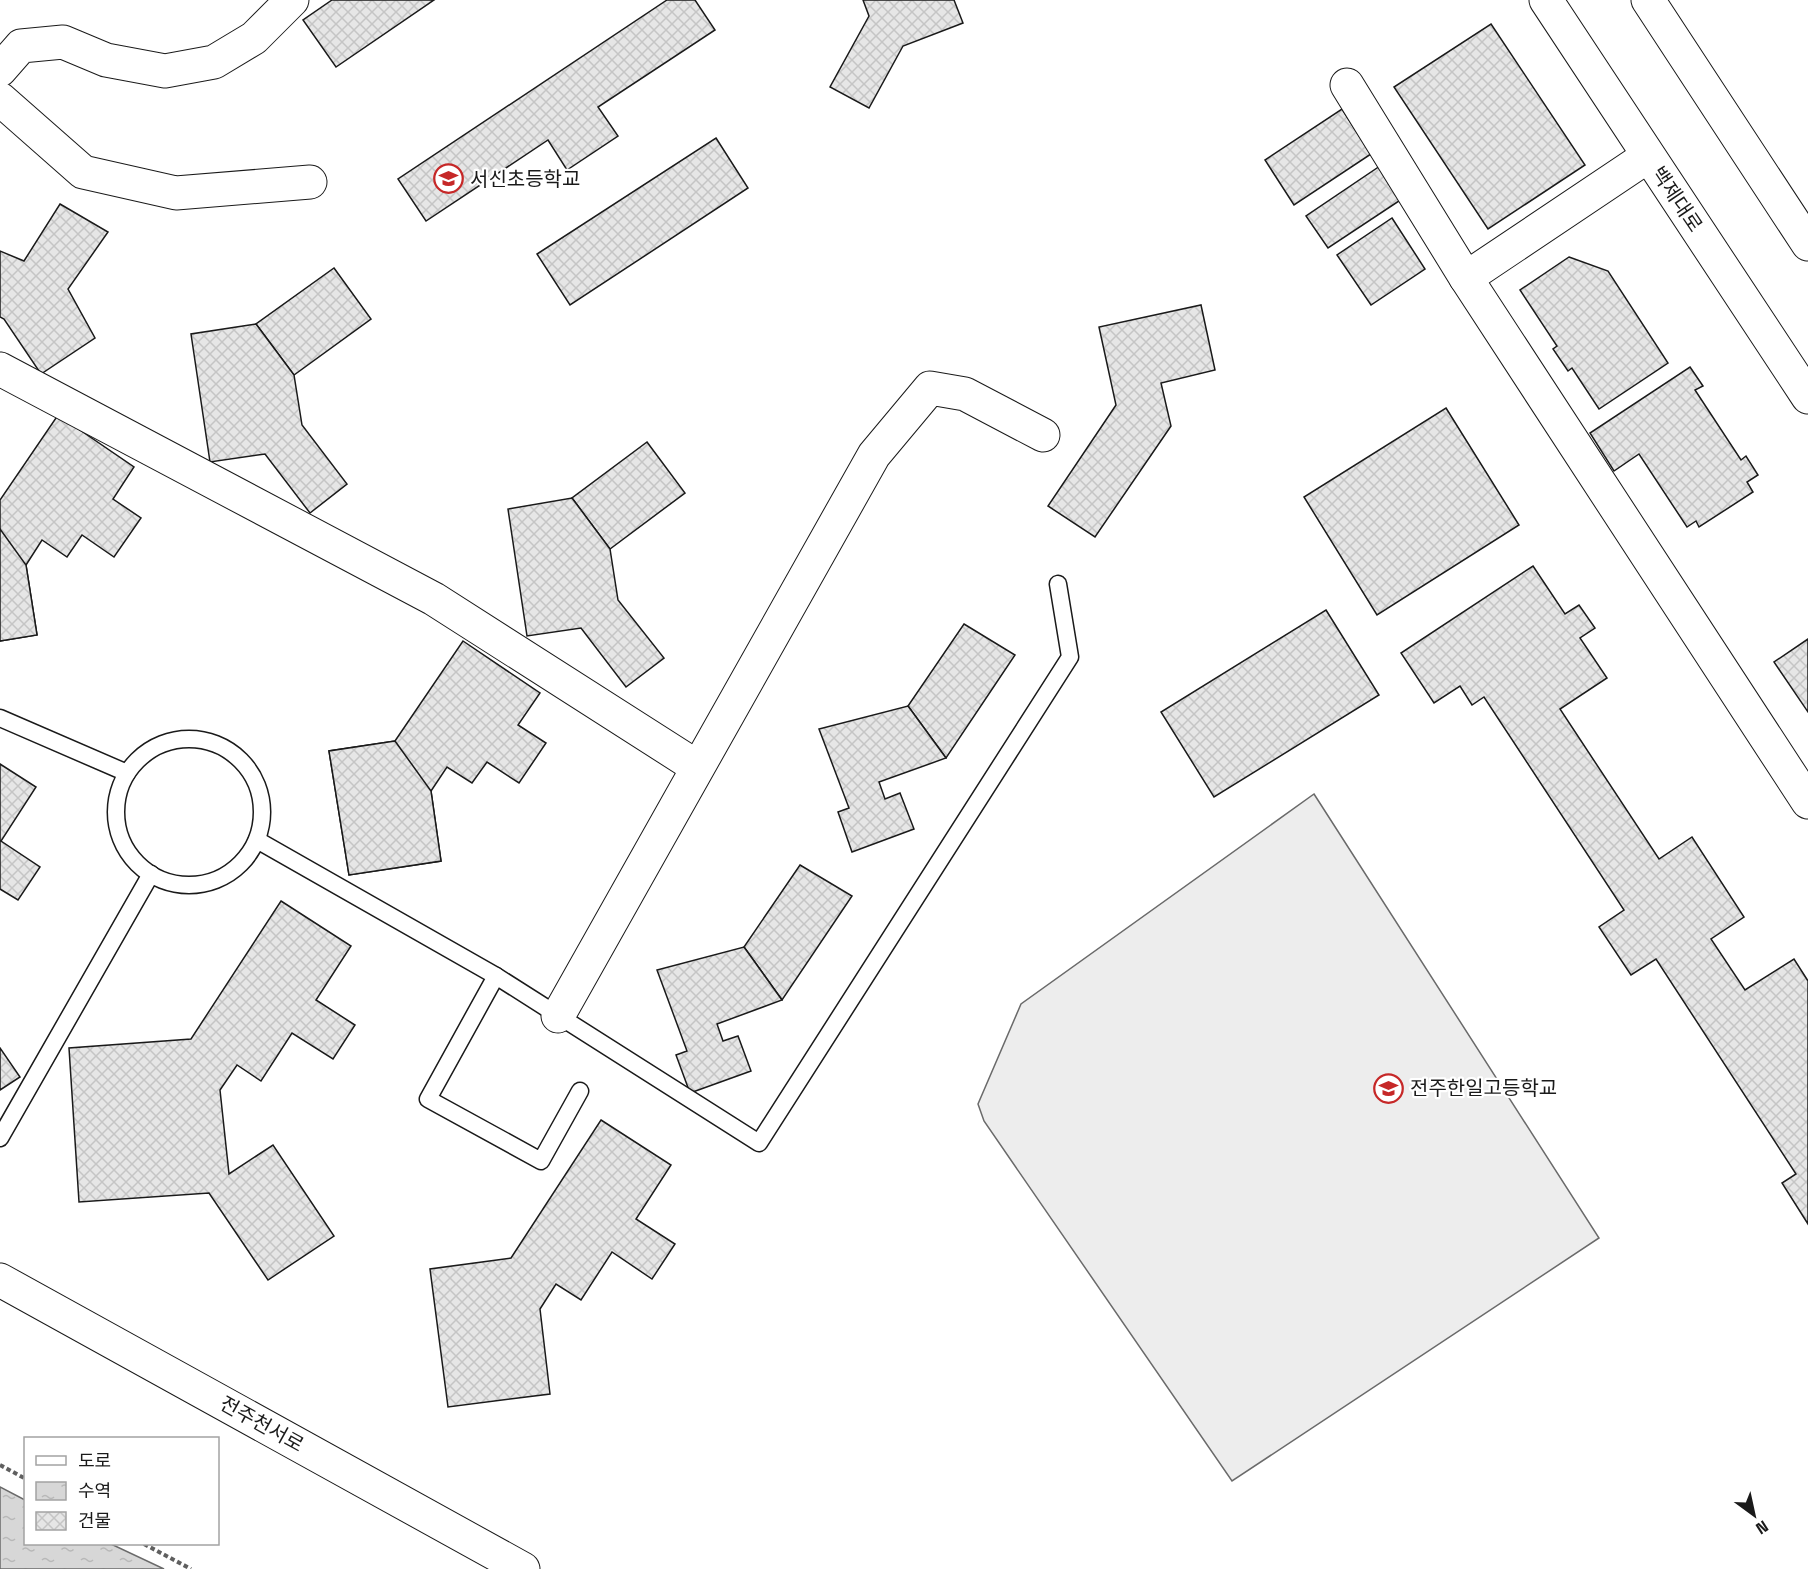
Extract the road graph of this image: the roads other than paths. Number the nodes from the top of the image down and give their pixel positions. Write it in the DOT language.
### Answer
graph roads {
  1 [pos="292,0"];
  2 [pos="1546,0"];
  3 [pos="1648,0"];
  4 [pos="0,70"];
  5 [pos="1347,85"];
  6 [pos="0,99"];
  7 [pos="1648,156"];
  8 [pos="310,182"];
  9 [pos="1808,244"];
  10 [pos="1466,278"];
  11 [pos="0,369"];
  12 [pos="1808,397"];
  13 [pos="1043,435"];
  14 [pos="1058,584"];
  15 [pos="0,718"];
  16 [pos="697,767"];
  17 [pos="127,773"];
  18 [pos="1808,802"];
  19 [pos="257,840"];
  20 [pos="151,874"];
  21 [pos="496,976"];
  22 [pos="558,1016"];
  23 [pos="580,1091"];
  24 [pos="0,1138"];
  25 [pos="0,1280"];
  26 [pos="524,1569"];
  1 -- 4 [label="street"];
  2 -- 7 [label="street, 백제대로"];
  3 -- 9 [label="street"];
  5 -- 10 [label="street"];
  6 -- 8 [label="street"];
  7 -- 10 [label="street"];
  7 -- 12 [label="street, 백제대로"];
  10 -- 18 [label="street"];
  11 -- 16 [label="street"];
  13 -- 16 [label="street"];
  14 -- 22 [label="lane"];
  15 -- 17 [label="lane"];
  16 -- 22 [label="street"];
  17 -- 19 [label="lane"];
  17 -- 20 [label="lane"];
  19 -- 20 [label="lane"];
  19 -- 21 [label="lane"];
  20 -- 24 [label="lane"];
  21 -- 22 [label="lane"];
  21 -- 23 [label="lane"];
  25 -- 26 [label="street, 전주천서로"];
}
